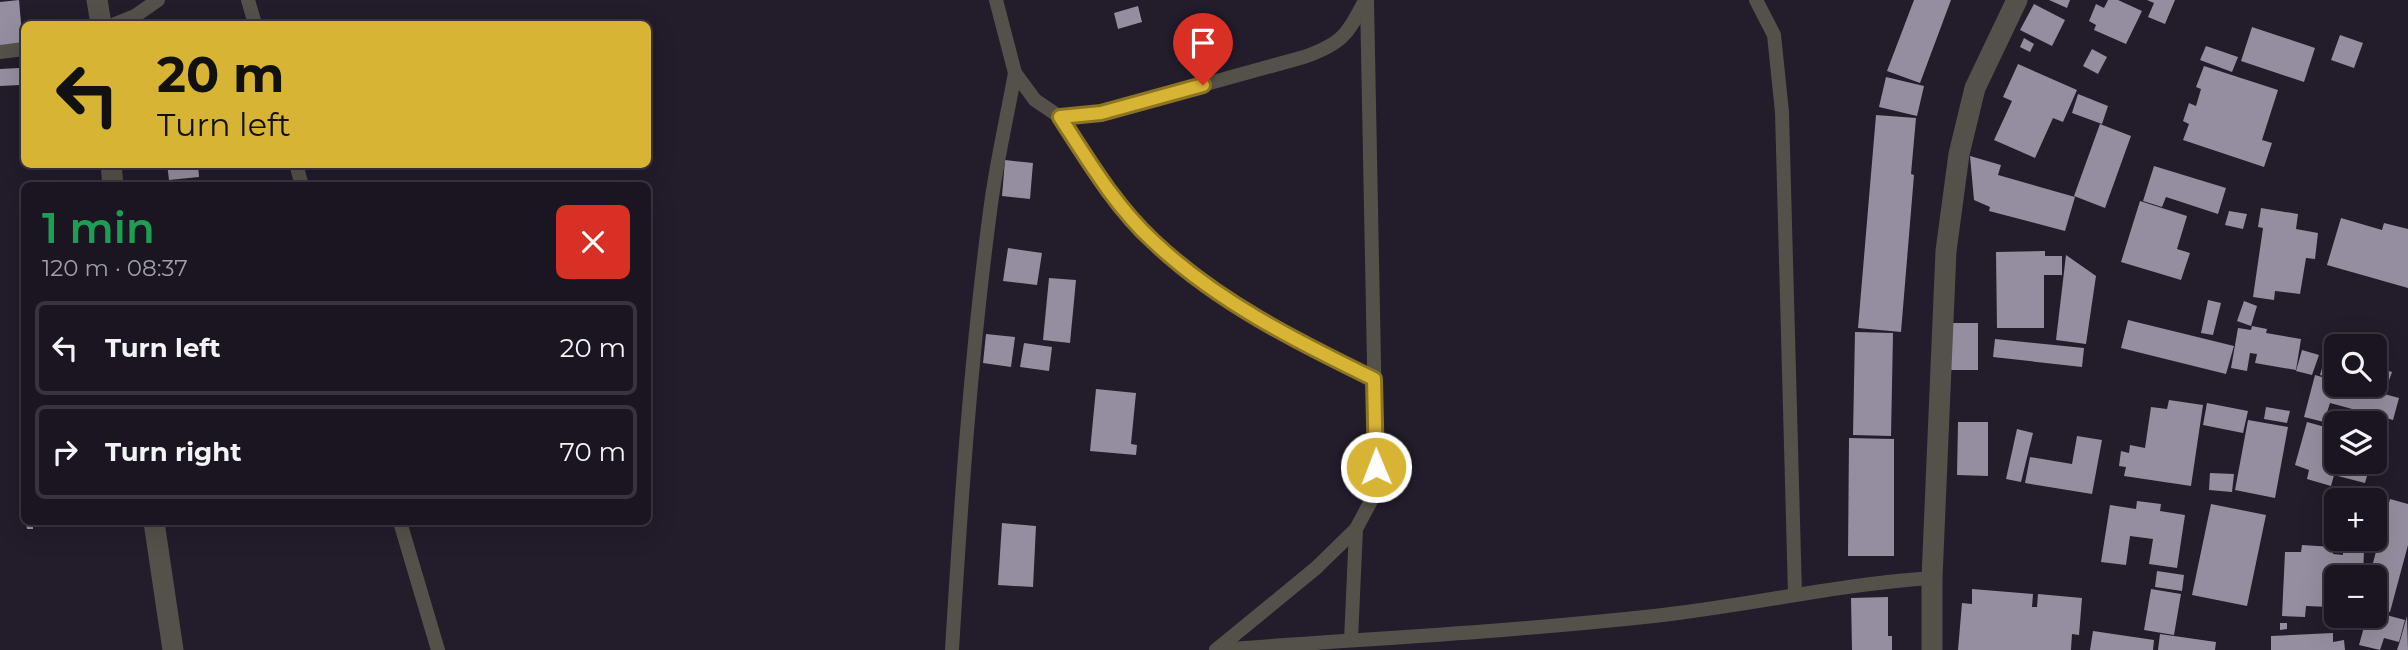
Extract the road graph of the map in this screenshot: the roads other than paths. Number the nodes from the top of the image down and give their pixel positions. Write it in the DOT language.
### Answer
graph roads {
  1 [pos="97,0"];
  2 [pos="158,0"];
  3 [pos="248,0"];
  4 [pos="996,0"];
  5 [pos="1366,0"];
  6 [pos="1755,0"];
  7 [pos="2017,0"];
  8 [pos="100,21"];
  9 [pos="123,21"];
  10 [pos="254,21"];
  11 [pos="21,50"];
  12 [pos="0,52"];
  13 [pos="1015,73"];
  14 [pos="1060,117"];
  15 [pos="1374,379"];
  16 [pos="153,525"];
  17 [pos="401,525"];
  18 [pos="1356,529"];
  19 [pos="1932,578"];
  20 [pos="1795,594"];
  21 [pos="1351,640"];
  22 [pos="173,650"];
  23 [pos="438,650"];
  24 [pos="952,650"];
  25 [pos="1216,650"];
  26 [pos="1932,650"];
  1 -- 8 [label="street"];
  2 -- 9 [label="lane"];
  3 -- 10 [label="lane"];
  4 -- 13 [label="lane"];
  5 -- 14 [label="lane"];
  5 -- 15 [label="lane"];
  6 -- 20 [label="lane"];
  7 -- 19 [label="street"];
  11 -- 12 [label="lane"];
  13 -- 14 [label="lane"];
  13 -- 24 [label="lane"];
  14 -- 15 [label="lane"];
  15 -- 18 [label="lane"];
  16 -- 22 [label="street"];
  17 -- 23 [label="lane"];
  18 -- 21 [label="lane"];
  18 -- 25 [label="lane"];
  19 -- 20 [label="lane"];
  19 -- 26 [label="street"];
  20 -- 21 [label="lane"];
  21 -- 25 [label="lane"];
}
